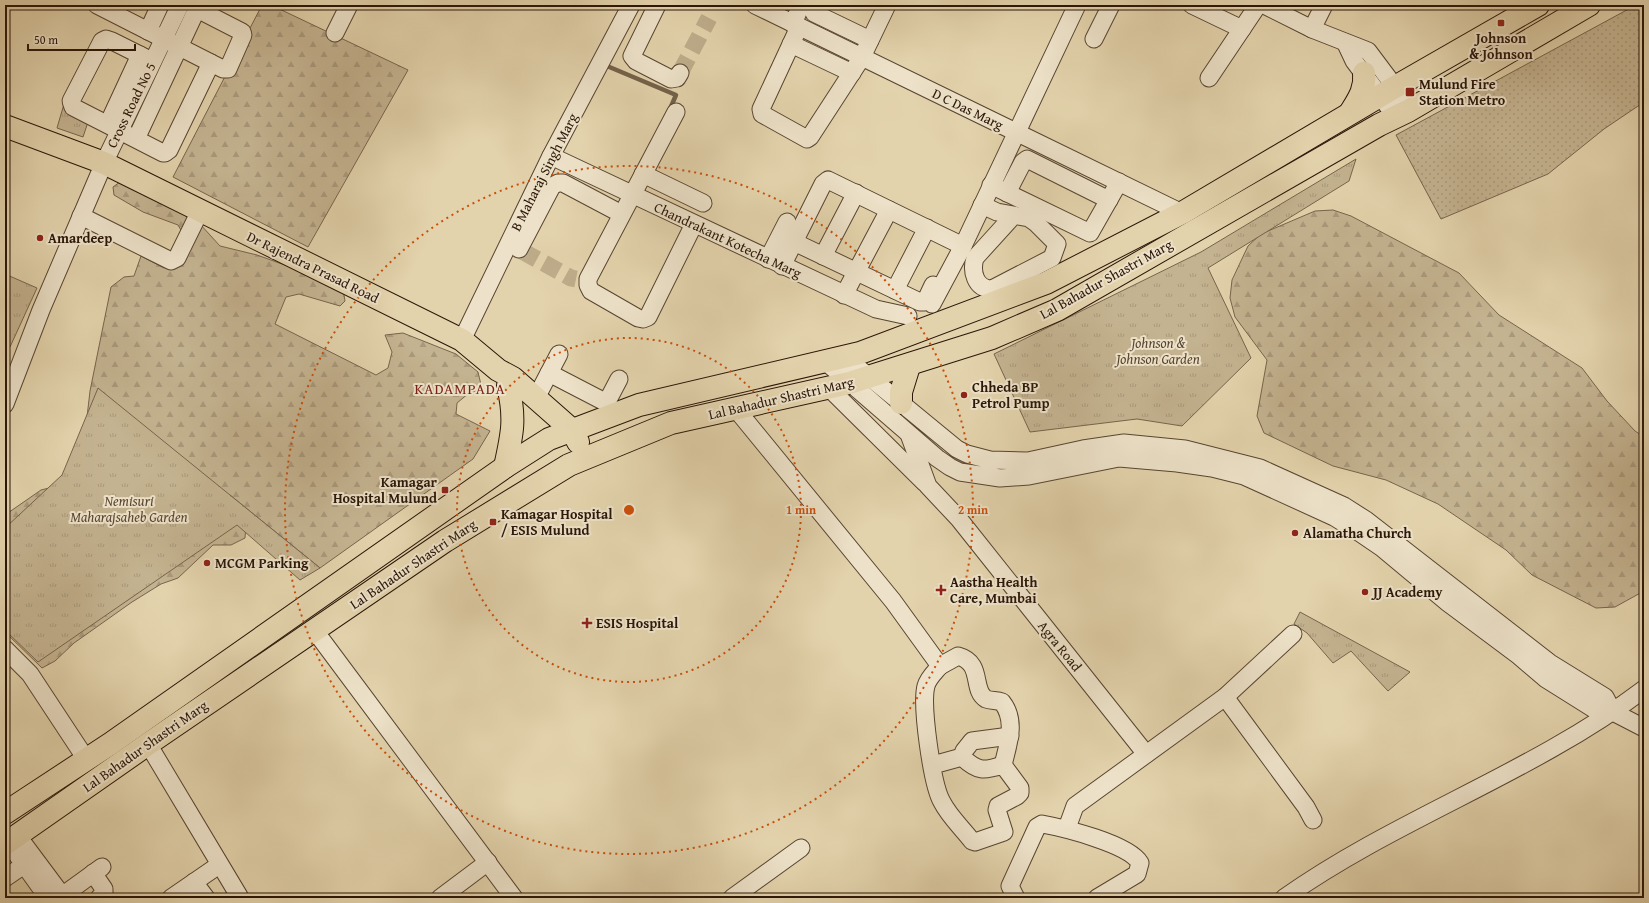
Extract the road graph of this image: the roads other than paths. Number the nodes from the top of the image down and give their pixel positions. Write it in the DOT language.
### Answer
graph roads {
  1 [pos="96,5"];
  2 [pos="160,5"];
  3 [pos="180,5"];
  4 [pos="349,5"];
  5 [pos="657,5"];
  6 [pos="755,5"];
  7 [pos="887,5"];
  8 [pos="1077,5"];
  9 [pos="1111,5"];
  10 [pos="1192,5"];
  11 [pos="1258,5"];
  12 [pos="1264,5"];
  13 [pos="1324,5"];
  14 [pos="1538,5"];
  15 [pos="1589,5"];
  16 [pos="629,8"];
  17 [pos="811,8"];
  18 [pos="648,22"];
  19 [pos="799,27"];
  20 [pos="1312,29"];
  21 [pos="1242,30"];
  22 [pos="148,31"];
  23 [pos="335,33"];
  24 [pos="164,38"];
  25 [pos="1094,39"];
  26 [pos="870,40"];
  27 [pos="791,44"];
  28 [pos="1346,44"];
  29 [pos="180,47"];
  30 [pos="862,57"];
  31 [pos="146,58"];
  32 [pos="211,63"];
  33 [pos="680,73"];
  34 [pos="852,73"];
  35 [pos="1364,73"];
  36 [pos="1209,78"];
  37 [pos="1387,91"];
  38 [pos="676,112"];
  39 [pos="1349,114"];
  40 [pos="1402,114"];
  41 [pos="5,126"];
  42 [pos="114,127"];
  43 [pos="1016,132"];
  44 [pos="136,139"];
  45 [pos="551,156"];
  46 [pos="104,163"];
  47 [pos="643,174"];
  48 [pos="1119,182"];
  49 [pos="991,185"];
  50 [pos="628,193"];
  51 [pos="856,193"];
  52 [pos="1007,193"];
  53 [pos="1109,200"];
  54 [pos="703,203"];
  55 [pos="982,206"];
  56 [pos="614,210"];
  57 [pos="200,211"];
  58 [pos="893,211"];
  59 [pos="1182,213"];
  60 [pos="81,216"];
  61 [pos="1013,216"];
  62 [pos="787,222"];
  63 [pos="694,224"];
  64 [pos="927,228"];
  65 [pos="794,242"];
  66 [pos="959,244"];
  67 [pos="517,248"];
  68 [pos="823,256"];
  69 [pos="774,259"];
  70 [pos="860,273"];
  71 [pos="576,279"];
  72 [pos="895,290"];
  73 [pos="848,296"];
  74 [pos="932,304"];
  75 [pos="908,316"];
  76 [pos="462,340"];
  77 [pos="559,354"];
  78 [pos="835,359"];
  79 [pos="909,366"];
  80 [pos="548,373"];
  81 [pos="503,378"];
  82 [pos="619,378"];
  83 [pos="849,383"];
  84 [pos="536,398"];
  85 [pos="5,404"];
  86 [pos="736,409"];
  87 [pos="907,409"];
  88 [pos="563,433"];
  89 [pos="910,435"];
  90 [pos="1090,456"];
  91 [pos="578,462"];
  92 [pos="506,467"];
  93 [pos="928,486"];
  94 [pos="315,631"];
  95 [pos="1293,634"];
  96 [pos="5,649"];
  97 [pos="940,666"];
  98 [pos="1644,689"];
  99 [pos="1225,697"];
  100 [pos="1605,707"];
  101 [pos="1644,728"];
  102 [pos="1010,736"];
  103 [pos="148,744"];
  104 [pos="1146,754"];
  105 [pos="962,758"];
  106 [pos="86,759"];
  107 [pos="933,765"];
  108 [pos="1003,765"];
  109 [pos="5,813"];
  110 [pos="1313,820"];
  111 [pos="1067,828"];
  112 [pos="10,840"];
  113 [pos="801,848"];
  114 [pos="488,862"];
  115 [pos="24,865"];
  116 [pos="219,865"];
  117 [pos="5,878"];
  118 [pos="194,882"];
  119 [pos="58,897"];
  120 [pos="737,897"];
  121 [pos="99,898"];
  122 [pos="171,898"];
  123 [pos="206,898"];
  124 [pos="239,898"];
  125 [pos="440,898"];
  126 [pos="514,898"];
  127 [pos="1016,898"];
  128 [pos="1097,898"];
  129 [pos="1284,898"];
  1 -- 22 [label="street"];
  2 -- 22 [label="street"];
  3 -- 24 [label="street, Cross Road No 5"];
  4 -- 23 [label="street"];
  5 -- 18 [label="street"];
  6 -- 19 [label="street, D C Das Marg"];
  7 -- 26 [label="street"];
  8 -- 43 [label="street"];
  9 -- 25 [label="street"];
  10 -- 21 [label="street"];
  11 -- 21 [label="street"];
  12 -- 20 [label="street"];
  13 -- 20 [label="street"];
  14 -- 37 [label="main road, Lal Bahadur Shastri Marg"];
  15 -- 40 [label="main road, Lal Bahadur Shastri Marg"];
  16 -- 18 [label="street"];
  16 -- 45 [label="street, B Maharaj Singh Marg"];
  17 -- 19 [label="street"];
  17 -- 26 [label="street"];
  18 -- 33 [label="street"];
  19 -- 27 [label="street"];
  19 -- 30 [label="street, D C Das Marg"];
  20 -- 28 [label="street"];
  21 -- 36 [label="street"];
  22 -- 24 [label="street"];
  24 -- 29 [label="street"];
  24 -- 31 [label="street, Cross Road No 5"];
  26 -- 30 [label="street"];
  27 -- 34 [label="street"];
  27 -- 34 [label="street"];
  28 -- 35 [label="street"];
  28 -- 37 [label="street"];
  29 -- 32 [label="street"];
  29 -- 32 [label="street"];
  29 -- 44 [label="street"];
  30 -- 34 [label="street"];
  30 -- 43 [label="street, D C Das Marg"];
  31 -- 42 [label="street, Cross Road No 5"];
  31 -- 42 [label="street"];
  32 -- 44 [label="street"];
  35 -- 37 [label="street"];
  35 -- 39 [label="main road"];
  37 -- 39 [label="main road, Lal Bahadur Shastri Marg"];
  37 -- 40 [label="street"];
  38 -- 47 [label="street"];
  39 -- 59 [label="main road, Lal Bahadur Shastri Marg"];
  40 -- 79 [label="main road, Lal Bahadur Shastri Marg"];
  41 -- 46 [label="main road, Dr Rajendra Prasad Road"];
  42 -- 44 [label="street"];
  42 -- 46 [label="street, Cross Road No 5"];
  43 -- 48 [label="street, D C Das Marg"];
  43 -- 49 [label="street"];
  45 -- 50 [label="street, Chandrakant Kotecha Marg"];
  45 -- 67 [label="street, B Maharaj Singh Marg"];
  46 -- 57 [label="main road, Dr Rajendra Prasad Road"];
  46 -- 60 [label="street, Cross Road No 5"];
  47 -- 50 [label="street"];
  47 -- 54 [label="street"];
  48 -- 53 [label="street"];
  48 -- 59 [label="street, D C Das Marg"];
  49 -- 52 [label="street"];
  49 -- 55 [label="street"];
  50 -- 56 [label="street"];
  50 -- 63 [label="street, Chandrakant Kotecha Marg"];
  50 -- 63 [label="street"];
  51 -- 58 [label="street"];
  51 -- 65 [label="street"];
  51 -- 68 [label="street"];
  52 -- 53 [label="street"];
  52 -- 53 [label="street"];
  55 -- 61 [label="street"];
  55 -- 66 [label="street"];
  56 -- 67 [label="street"];
  56 -- 71 [label="street"];
  57 -- 60 [label="street"];
  57 -- 76 [label="main road, Dr Rajendra Prasad Road"];
  58 -- 64 [label="street"];
  58 -- 70 [label="street"];
  59 -- 78 [label="main road, Lal Bahadur Shastri Marg"];
  60 -- 85 [label="street, Cross Road No 5"];
  61 -- 61 [label="street"];
  62 -- 69 [label="street"];
  63 -- 69 [label="street, Chandrakant Kotecha Marg"];
  64 -- 66 [label="street"];
  64 -- 72 [label="street"];
  65 -- 68 [label="street"];
  65 -- 69 [label="street"];
  66 -- 72 [label="street"];
  66 -- 74 [label="street"];
  67 -- 76 [label="street, B Maharaj Singh Marg"];
  68 -- 70 [label="street"];
  69 -- 73 [label="street, Chandrakant Kotecha Marg"];
  70 -- 72 [label="street"];
  70 -- 73 [label="street"];
  73 -- 75 [label="street, Chandrakant Kotecha Marg"];
  76 -- 81 [label="main road, Dr Rajendra Prasad Road"];
  77 -- 80 [label="street"];
  78 -- 83 [label="street"];
  78 -- 88 [label="main road, Lal Bahadur Shastri Marg"];
  79 -- 83 [label="main road, Lal Bahadur Shastri Marg"];
  79 -- 87 [label="main road"];
  80 -- 82 [label="street"];
  80 -- 84 [label="street"];
  81 -- 84 [label="main road, Dr Rajendra Prasad Road"];
  81 -- 88 [label="main road"];
  81 -- 92 [label="main road"];
  83 -- 86 [label="main road, Lal Bahadur Shastri Marg"];
  83 -- 87 [label="street"];
  83 -- 89 [label="street"];
  83 -- 93 [label="street"];
  84 -- 88 [label="main road, Dr Rajendra Prasad Road"];
  86 -- 91 [label="main road, Lal Bahadur Shastri Marg"];
  86 -- 97 [label="street"];
  87 -- 89 [label="street"];
  87 -- 90 [label="street"];
  88 -- 91 [label="main road, Dr Rajendra Prasad Road"];
  88 -- 92 [label="main road, Lal Bahadur Shastri Marg"];
  89 -- 90 [label="street"];
  89 -- 93 [label="street, Agra Road"];
  90 -- 100 [label="street"];
  91 -- 94 [label="main road, Lal Bahadur Shastri Marg"];
  92 -- 106 [label="main road, Lal Bahadur Shastri Marg"];
  93 -- 104 [label="street, Agra Road"];
  94 -- 103 [label="main road, Lal Bahadur Shastri Marg"];
  94 -- 114 [label="street"];
  95 -- 99 [label="street"];
  96 -- 106 [label="street"];
  97 -- 102 [label="street"];
  97 -- 107 [label="street"];
  98 -- 100 [label="street"];
  99 -- 104 [label="street"];
  99 -- 110 [label="street"];
  100 -- 101 [label="street"];
  100 -- 129 [label="street"];
  102 -- 105 [label="street"];
  102 -- 108 [label="street"];
  103 -- 112 [label="main road, Lal Bahadur Shastri Marg"];
  103 -- 116 [label="street"];
  104 -- 111 [label="street"];
  105 -- 107 [label="street"];
  105 -- 108 [label="street"];
  106 -- 109 [label="main road, Lal Bahadur Shastri Marg"];
  107 -- 108 [label="street"];
  111 -- 127 [label="street"];
  111 -- 128 [label="street"];
  112 -- 115 [label="street"];
  112 -- 119 [label="street"];
  113 -- 120 [label="street"];
  114 -- 125 [label="street"];
  114 -- 126 [label="street"];
  115 -- 117 [label="street"];
  115 -- 119 [label="street"];
  116 -- 118 [label="street"];
  116 -- 124 [label="street"];
  118 -- 122 [label="street"];
  118 -- 123 [label="street"];
  119 -- 121 [label="street"];
}
